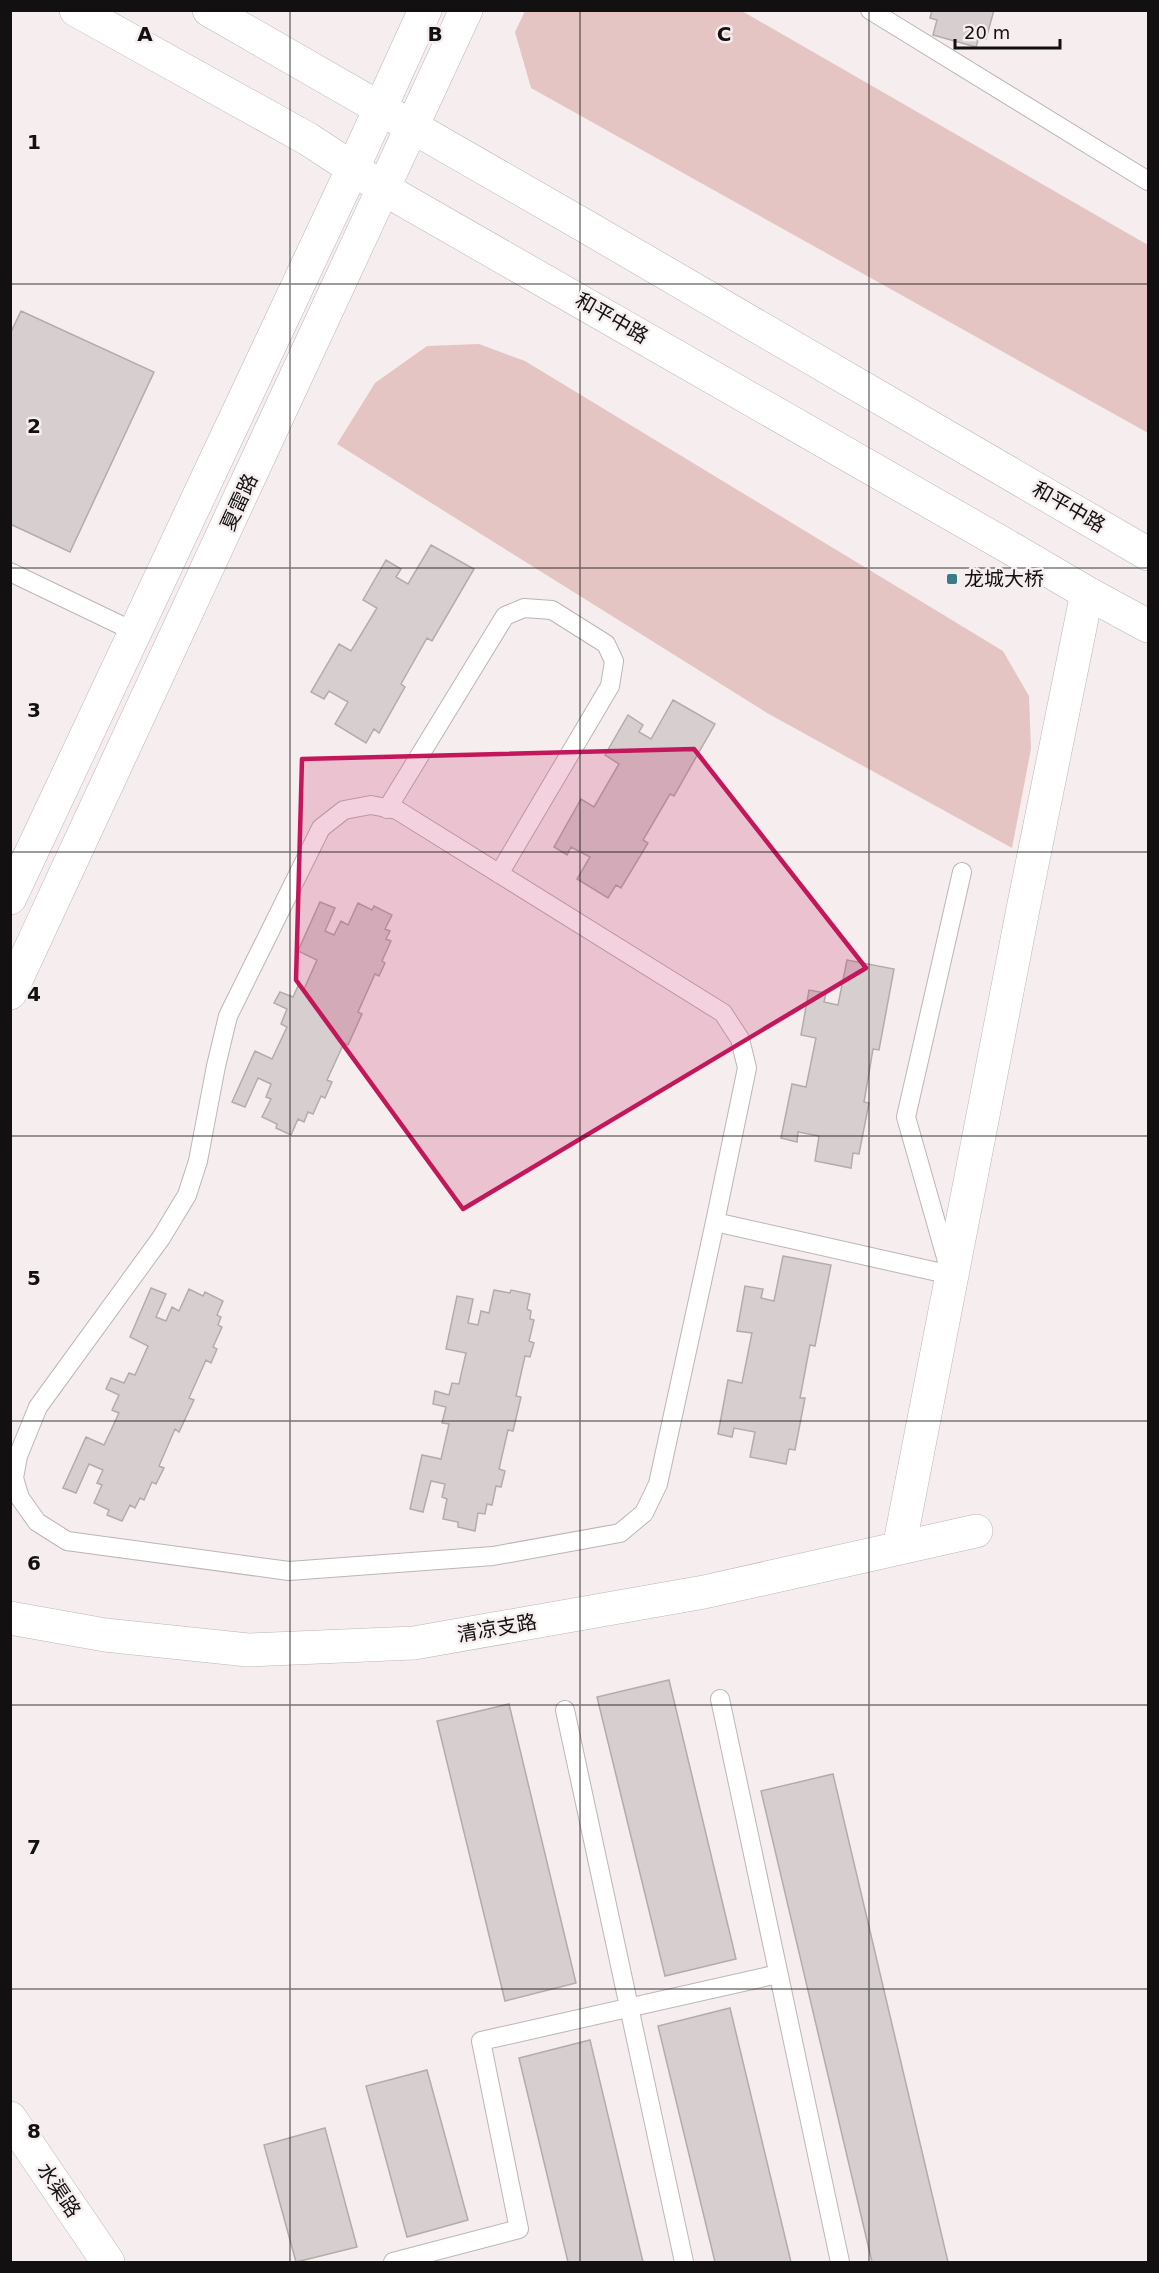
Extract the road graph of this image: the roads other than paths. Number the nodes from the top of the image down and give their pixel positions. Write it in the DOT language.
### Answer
graph roads {
  1 [pos="76,10"];
  2 [pos="209,10"];
  3 [pos="425,10"];
  4 [pos="466,10"];
  5 [pos="870,10"];
  6 [pos="247,21"];
  7 [pos="381,108"];
  8 [pos="413,127"];
  9 [pos="353,168"];
  10 [pos="1149,181"];
  11 [pos="384,189"];
  12 [pos="1046,494"];
  13 [pos="1149,537"];
  14 [pos="1149,554"];
  15 [pos="10,572"];
  16 [pos="1087,593"];
  17 [pos="1149,626"];
  18 [pos="135,632"];
  19 [pos="1149,637"];
  20 [pos="387,808"];
  21 [pos="962,872"];
  22 [pos="499,874"];
  23 [pos="10,898"];
  24 [pos="10,993"];
  25 [pos="715,1222"];
  26 [pos="951,1275"];
  27 [pos="976,1531"];
  28 [pos="898,1548"];
  29 [pos="10,1618"];
  30 [pos="720,1699"];
  31 [pos="565,1710"];
  32 [pos="778,1974"];
  33 [pos="629,2008"];
  34 [pos="10,2118"];
  35 [pos="108,2262"];
  36 [pos="393,2262"];
  37 [pos="684,2262"];
  38 [pos="840,2262"];
  1 -- 9 [label="street, 和平中路"];
  2 -- 6 [label="street, 和平中路"];
  3 -- 7 [label="street, 夏雷路"];
  4 -- 8 [label="street, 夏雷路"];
  5 -- 10 [label="lane"];
  6 -- 7 [label="street, 和平中路"];
  7 -- 8 [label="street, 和平中路"];
  7 -- 9 [label="street, 夏雷路"];
  8 -- 11 [label="street, 夏雷路"];
  8 -- 12 [label="street, 和平中路"];
  9 -- 11 [label="street, 和平中路"];
  9 -- 18 [label="street, 夏雷路"];
  11 -- 16 [label="street, 和平中路"];
  11 -- 24 [label="street, 夏雷路"];
  12 -- 13 [label="street"];
  12 -- 14 [label="street, 和平中路"];
  15 -- 18 [label="lane"];
  16 -- 17 [label="street, 和平中路"];
  16 -- 19 [label="street"];
  16 -- 26 [label="street"];
  18 -- 23 [label="street, 夏雷路"];
  20 -- 22 [label="lane"];
  20 -- 22 [label="lane"];
  20 -- 25 [label="lane"];
  21 -- 26 [label="lane"];
  22 -- 25 [label="lane"];
  25 -- 26 [label="lane"];
  26 -- 28 [label="street"];
  27 -- 28 [label="street, 清凉支路"];
  28 -- 29 [label="street, 清凉支路"];
  30 -- 32 [label="lane"];
  31 -- 33 [label="lane"];
  32 -- 33 [label="lane"];
  32 -- 38 [label="lane"];
  33 -- 36 [label="lane"];
  33 -- 37 [label="lane"];
  34 -- 35 [label="street, 水渠路"];
}
